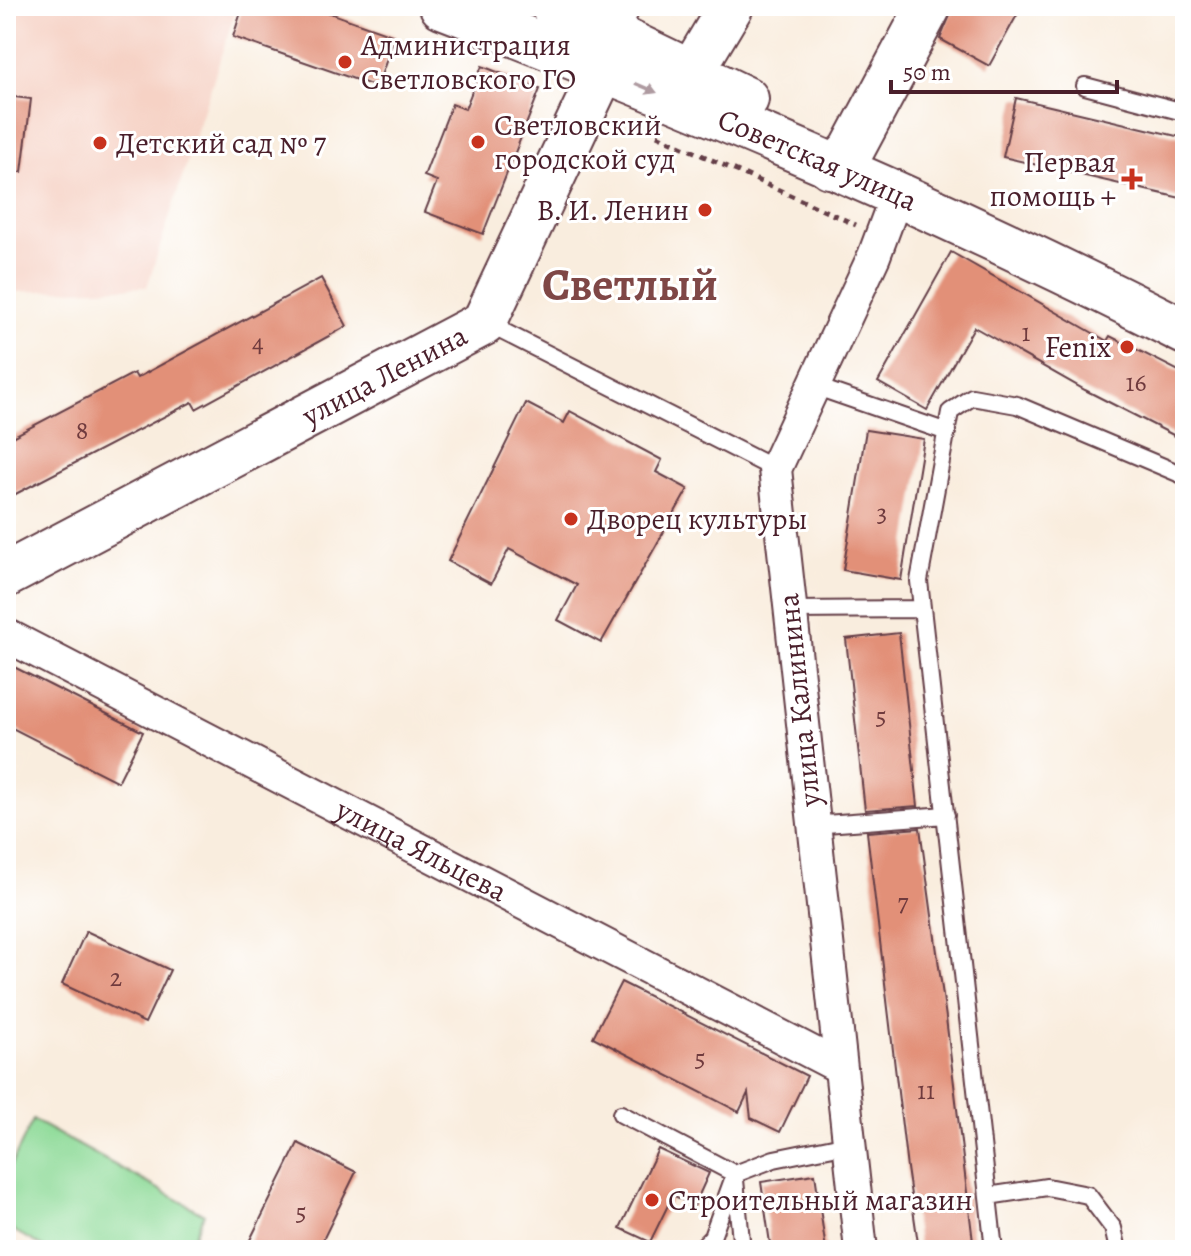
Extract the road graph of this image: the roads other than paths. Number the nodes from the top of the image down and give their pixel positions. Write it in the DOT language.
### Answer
graph roads {
  1 [pos="442,6"];
  2 [pos="731,6"];
  3 [pos="929,6"];
  4 [pos="551,26"];
  5 [pos="618,37"];
  6 [pos="1085,86"];
  7 [pos="692,90"];
  8 [pos="1185,109"];
  9 [pos="841,158"];
  10 [pos="901,184"];
  11 [pos="1185,313"];
  12 [pos="484,323"];
  13 [pos="1185,332"];
  14 [pos="814,386"];
  15 [pos="947,432"];
  16 [pos="775,469"];
  17 [pos="1185,476"];
  18 [pos="6,575"];
  19 [pos="922,609"];
  20 [pos="790,610"];
  21 [pos="6,635"];
  22 [pos="946,815"];
  23 [pos="812,825"];
  24 [pos="838,1066"];
  25 [pos="621,1114"];
  26 [pos="848,1144"];
  27 [pos="735,1174"];
  28 [pos="988,1196"];
  29 [pos="699,1250"];
  30 [pos="742,1250"];
  31 [pos="861,1250"];
  32 [pos="994,1250"];
  33 [pos="1118,1250"];
  1 -- 4 [label="street, Советская улица"];
  2 -- 7 [label="street"];
  3 -- 9 [label="street"];
  4 -- 5 [label="street, Советская улица"];
  5 -- 7 [label="street, Советская улица"];
  5 -- 12 [label="street, улица Ленина"];
  6 -- 8 [label="lane"];
  7 -- 9 [label="street, Советская улица"];
  9 -- 10 [label="street, Советская улица"];
  10 -- 11 [label="street, Советская улица"];
  10 -- 13 [label="street, Советская улица"];
  10 -- 14 [label="street"];
  12 -- 16 [label="lane"];
  12 -- 18 [label="street, улица Ленина"];
  14 -- 15 [label="lane"];
  14 -- 16 [label="street"];
  15 -- 17 [label="lane"];
  15 -- 19 [label="lane"];
  16 -- 20 [label="street, улица Калинина"];
  19 -- 20 [label="lane"];
  19 -- 22 [label="lane"];
  20 -- 23 [label="street, улица Калинина"];
  21 -- 24 [label="street, улица Яльцева"];
  22 -- 23 [label="lane"];
  22 -- 28 [label="lane"];
  23 -- 24 [label="street, улица Калинина"];
  24 -- 26 [label="street, улица Калинина"];
  25 -- 27 [label="lane"];
  26 -- 27 [label="lane"];
  26 -- 31 [label="street, улица Калинина"];
  27 -- 29 [label="lane"];
  27 -- 30 [label="lane"];
  28 -- 32 [label="lane"];
  28 -- 33 [label="lane"];
}
